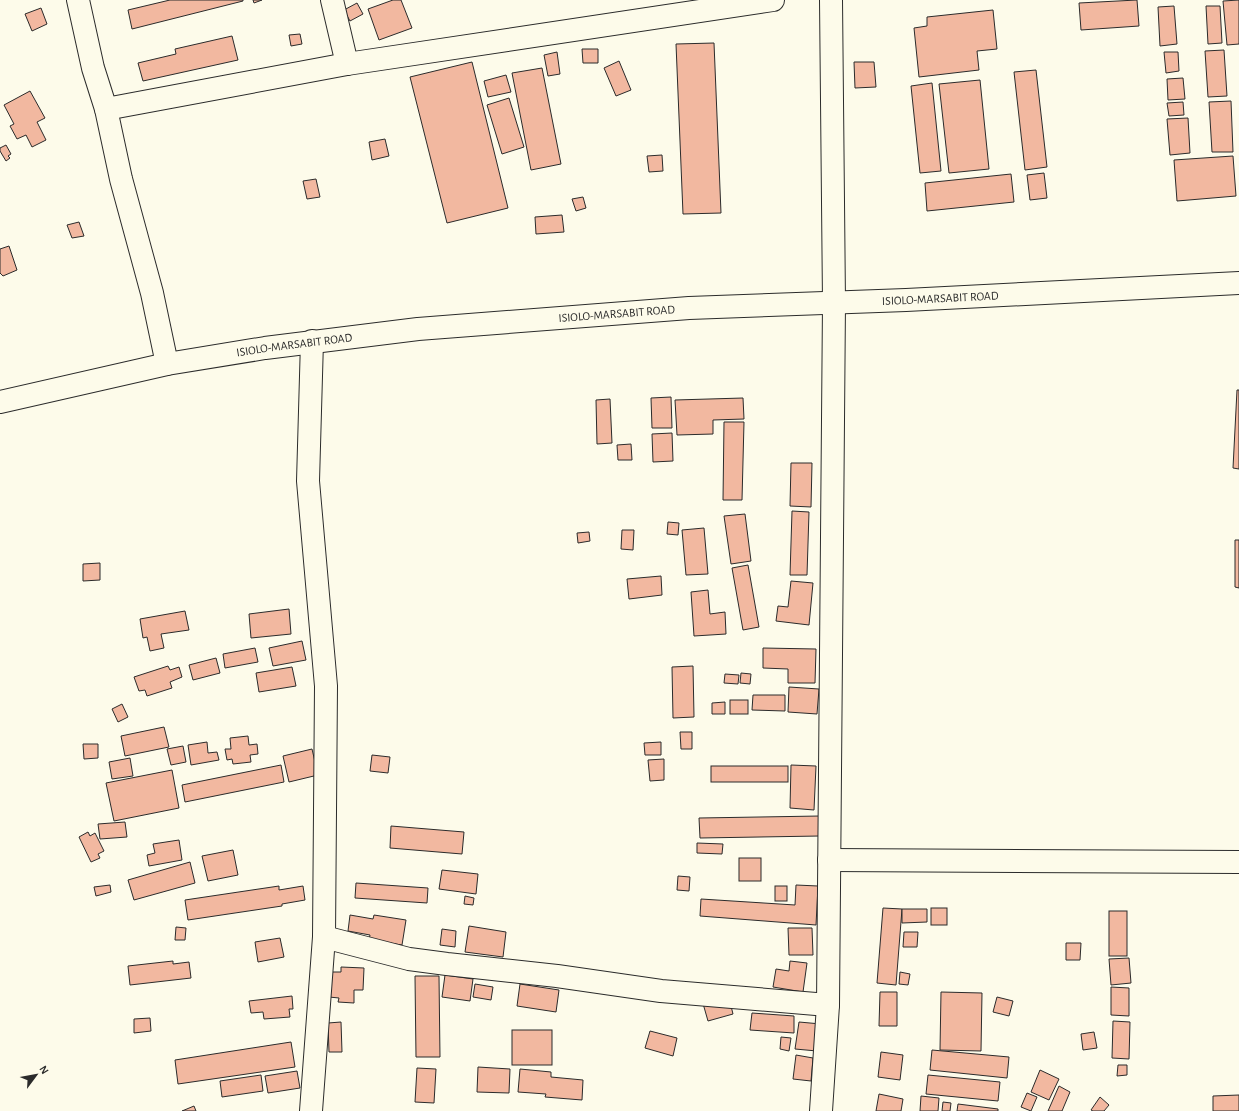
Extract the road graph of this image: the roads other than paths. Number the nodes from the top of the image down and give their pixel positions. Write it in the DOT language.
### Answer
graph roads {
  1 [pos="78,0"];
  2 [pos="332,0"];
  3 [pos="773,0"];
  4 [pos="831,0"];
  5 [pos="347,64"];
  6 [pos="106,109"];
  7 [pos="1239,283"];
  8 [pos="834,303"];
  9 [pos="312,341"];
  10 [pos="168,364"];
  11 [pos="0,402"];
  12 [pos="829,860"];
  13 [pos="1239,862"];
  14 [pos="324,937"];
  15 [pos="828,1005"];
  16 [pos="311,1111"];
  17 [pos="821,1111"];
  1 -- 6 [label="main road"];
  2 -- 5 [label="main road"];
  3 -- 5 [label="main road"];
  4 -- 8 [label="main road"];
  5 -- 6 [label="main road"];
  6 -- 10 [label="main road"];
  7 -- 8 [label="main road, ISIOLO-MARSABIT ROAD"];
  8 -- 9 [label="main road, ISIOLO-MARSABIT ROAD"];
  8 -- 12 [label="main road"];
  9 -- 10 [label="main road, ISIOLO-MARSABIT ROAD"];
  9 -- 14 [label="main road"];
  10 -- 11 [label="main road, ISIOLO-MARSABIT ROAD"];
  12 -- 13 [label="main road"];
  12 -- 15 [label="main road"];
  14 -- 15 [label="main road"];
  14 -- 16 [label="main road"];
  15 -- 17 [label="main road"];
}
